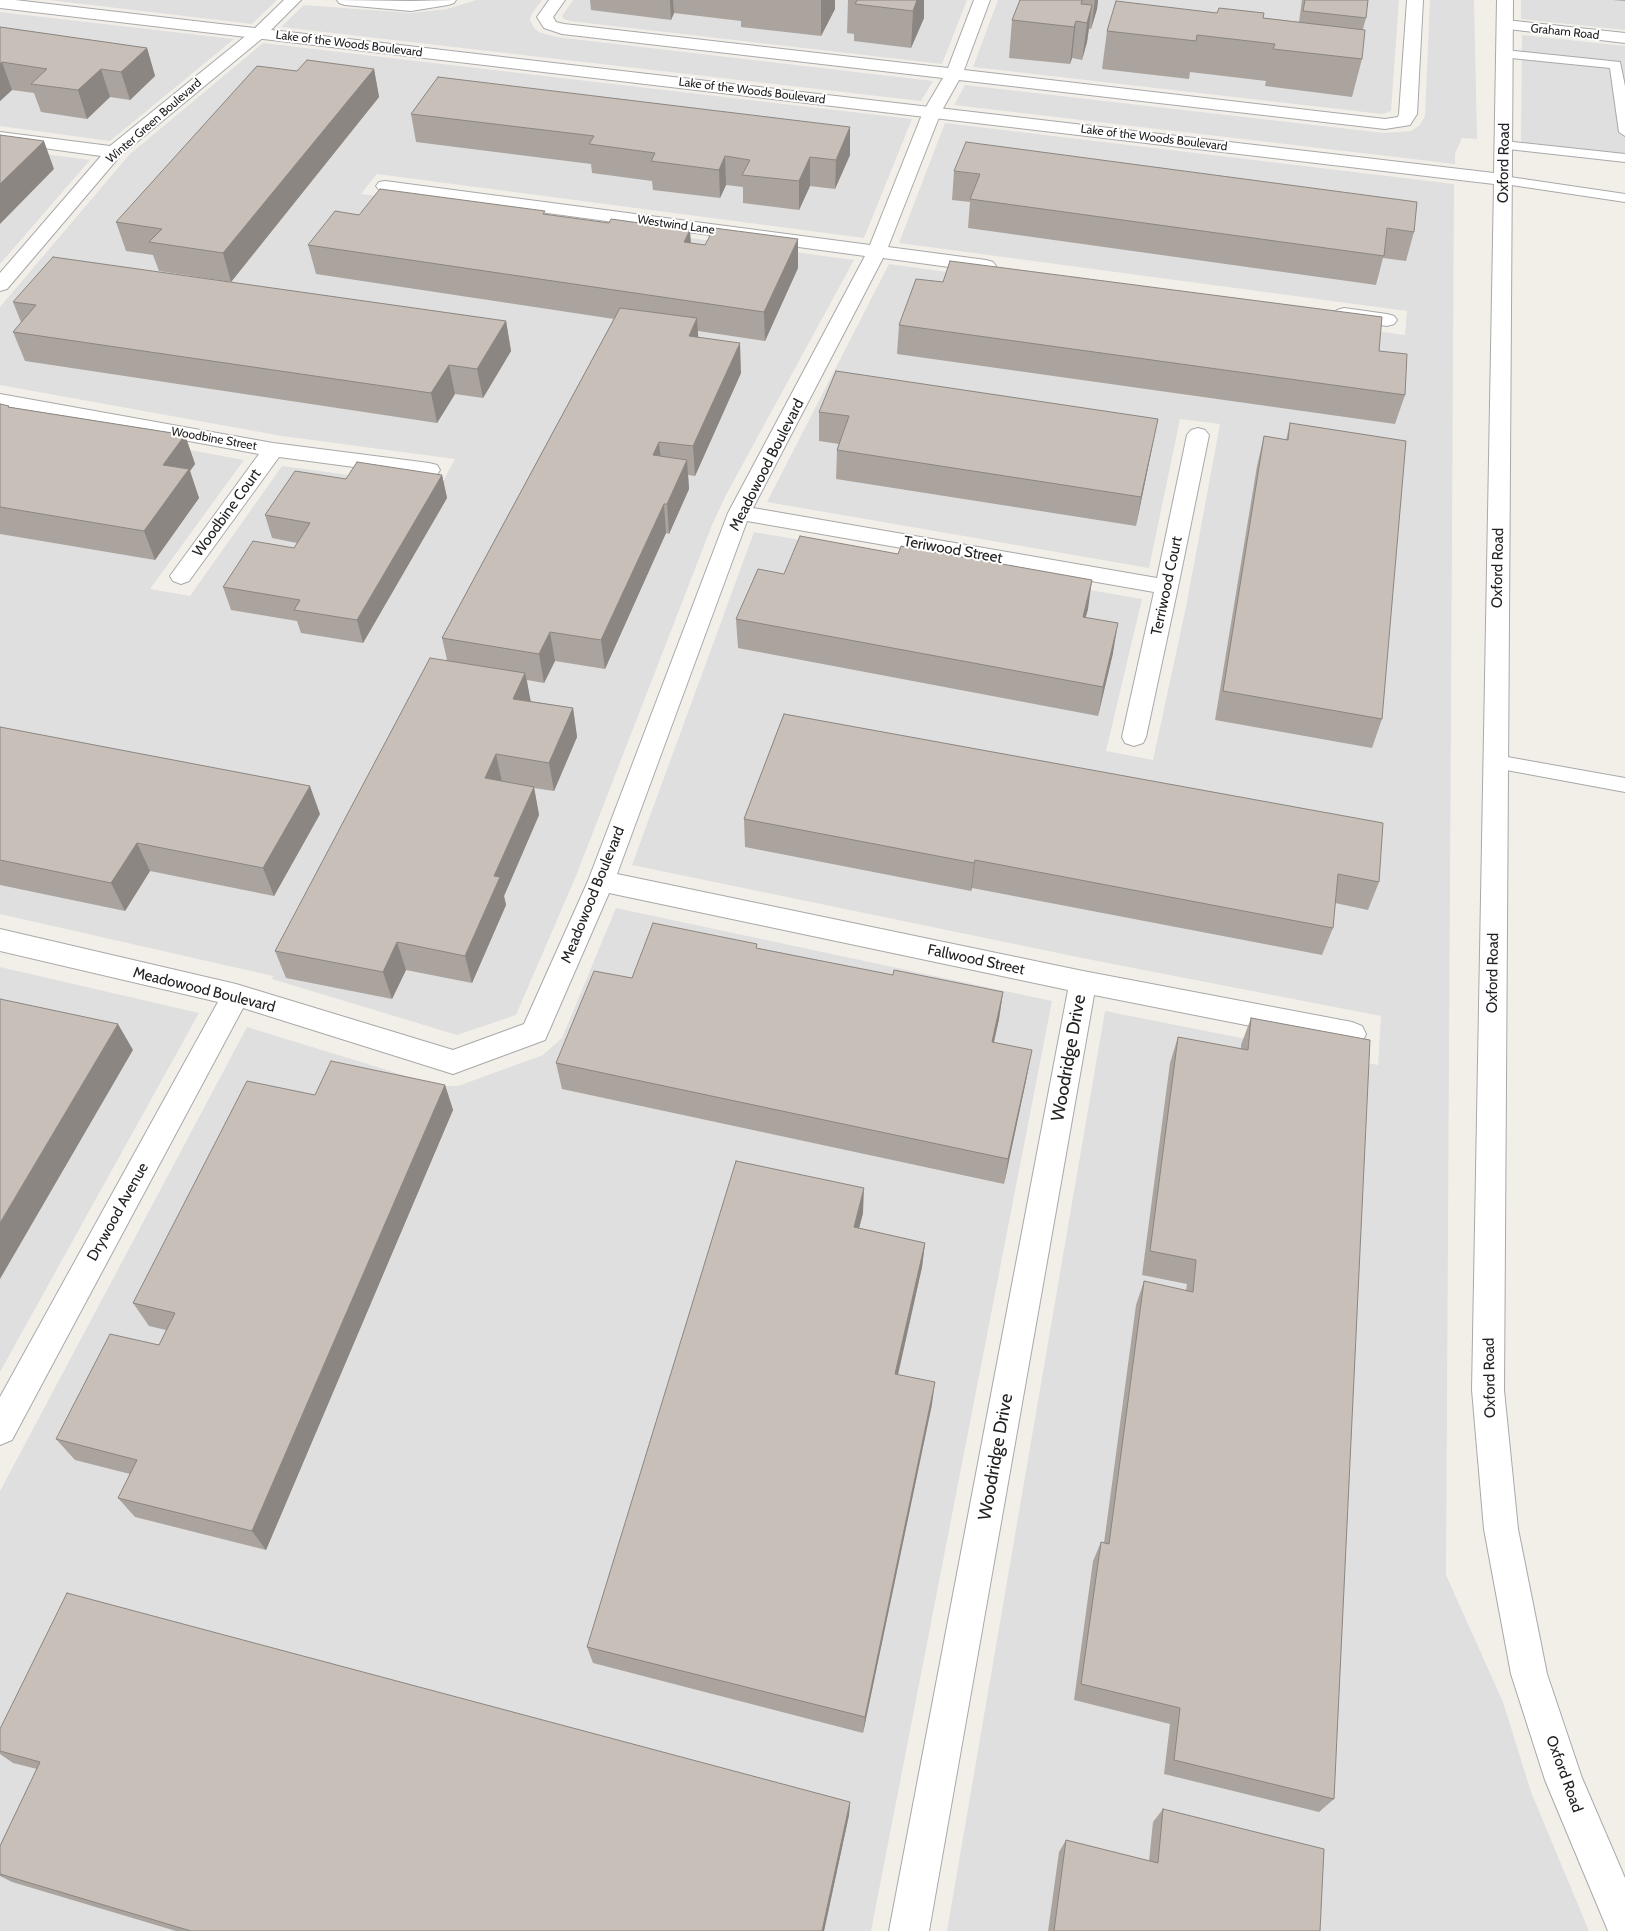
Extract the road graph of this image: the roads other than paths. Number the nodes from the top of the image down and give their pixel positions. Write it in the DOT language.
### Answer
graph roads {
  1 [pos="293,0"];
  2 [pos="345,0"];
  3 [pos="448,0"];
  4 [pos="557,0"];
  5 [pos="982,0"];
  6 [pos="1415,0"];
  7 [pos="1505,0"];
  8 [pos="0,3"];
  9 [pos="1506,25"];
  10 [pos="259,33"];
  11 [pos="1625,38"];
  12 [pos="1505,54"];
  13 [pos="954,74"];
  14 [pos="932,112"];
  15 [pos="1625,132"];
  16 [pos="0,137"];
  17 [pos="1504,145"];
  18 [pos="114,152"];
  19 [pos="1625,158"];
  20 [pos="1503,180"];
  21 [pos="385,186"];
  22 [pos="1625,198"];
  23 [pos="878,251"];
  24 [pos="1005,269"];
  25 [pos="0,285"];
  26 [pos="1328,312"];
  27 [pos="1387,320"];
  28 [pos="0,400"];
  29 [pos="1198,435"];
  30 [pos="273,450"];
  31 [pos="429,470"];
  32 [pos="739,513"];
  33 [pos="181,576"];
  34 [pos="1167,587"];
  35 [pos="1134,737"];
  36 [pos="1496,762"];
  37 [pos="1625,785"];
  38 [pos="601,881"];
  39 [pos="0,940"];
  40 [pos="1083,982"];
  41 [pos="236,995"];
  42 [pos="1352,1034"];
  43 [pos="0,1430"];
  44 [pos="1625,1924"];
  45 [pos="909,1931"];
  1 -- 10 [label="street, Winter Green Boulevard"];
  2 -- 3 [label="street"];
  4 -- 13 [label="street"];
  5 -- 13 [label="street"];
  6 -- 13 [label="street"];
  7 -- 9 [label="street, Oxford Road"];
  8 -- 10 [label="street, Lake of the Woods Boulevard"];
  9 -- 11 [label="street, Graham Road"];
  9 -- 12 [label="street, Oxford Road"];
  10 -- 14 [label="street, Lake of the Woods Boulevard"];
  10 -- 18 [label="street, Winter Green Boulevard"];
  12 -- 15 [label="lane"];
  12 -- 17 [label="street, Oxford Road"];
  13 -- 14 [label="street"];
  14 -- 20 [label="street, Lake of the Woods Boulevard"];
  14 -- 23 [label="street"];
  16 -- 18 [label="street"];
  17 -- 19 [label="lane"];
  17 -- 20 [label="street, Oxford Road"];
  18 -- 25 [label="street, Winter Green Boulevard"];
  20 -- 22 [label="lane"];
  20 -- 36 [label="street, Oxford Road"];
  21 -- 23 [label="street, Westwind Lane"];
  23 -- 24 [label="street, Westwind Lane"];
  23 -- 32 [label="street, Meadowood Boulevard"];
  26 -- 27 [label="street"];
  28 -- 30 [label="street, Woodbine Street"];
  29 -- 34 [label="street, Terriwood Court"];
  30 -- 31 [label="street, Woodbine Street"];
  30 -- 33 [label="street, Woodbine Court"];
  32 -- 34 [label="street, Teriwood Street"];
  32 -- 38 [label="street, Meadowood Boulevard"];
  34 -- 35 [label="street, Terriwood Court"];
  36 -- 37 [label="lane"];
  36 -- 44 [label="street, Oxford Road"];
  38 -- 40 [label="street, Fallwood Street"];
  38 -- 41 [label="street, Meadowood Boulevard"];
  39 -- 41 [label="street, Meadowood Boulevard"];
  40 -- 42 [label="street, Fallwood Street"];
  40 -- 45 [label="street, Woodridge Drive"];
  41 -- 43 [label="street, Drywood Avenue"];
}
